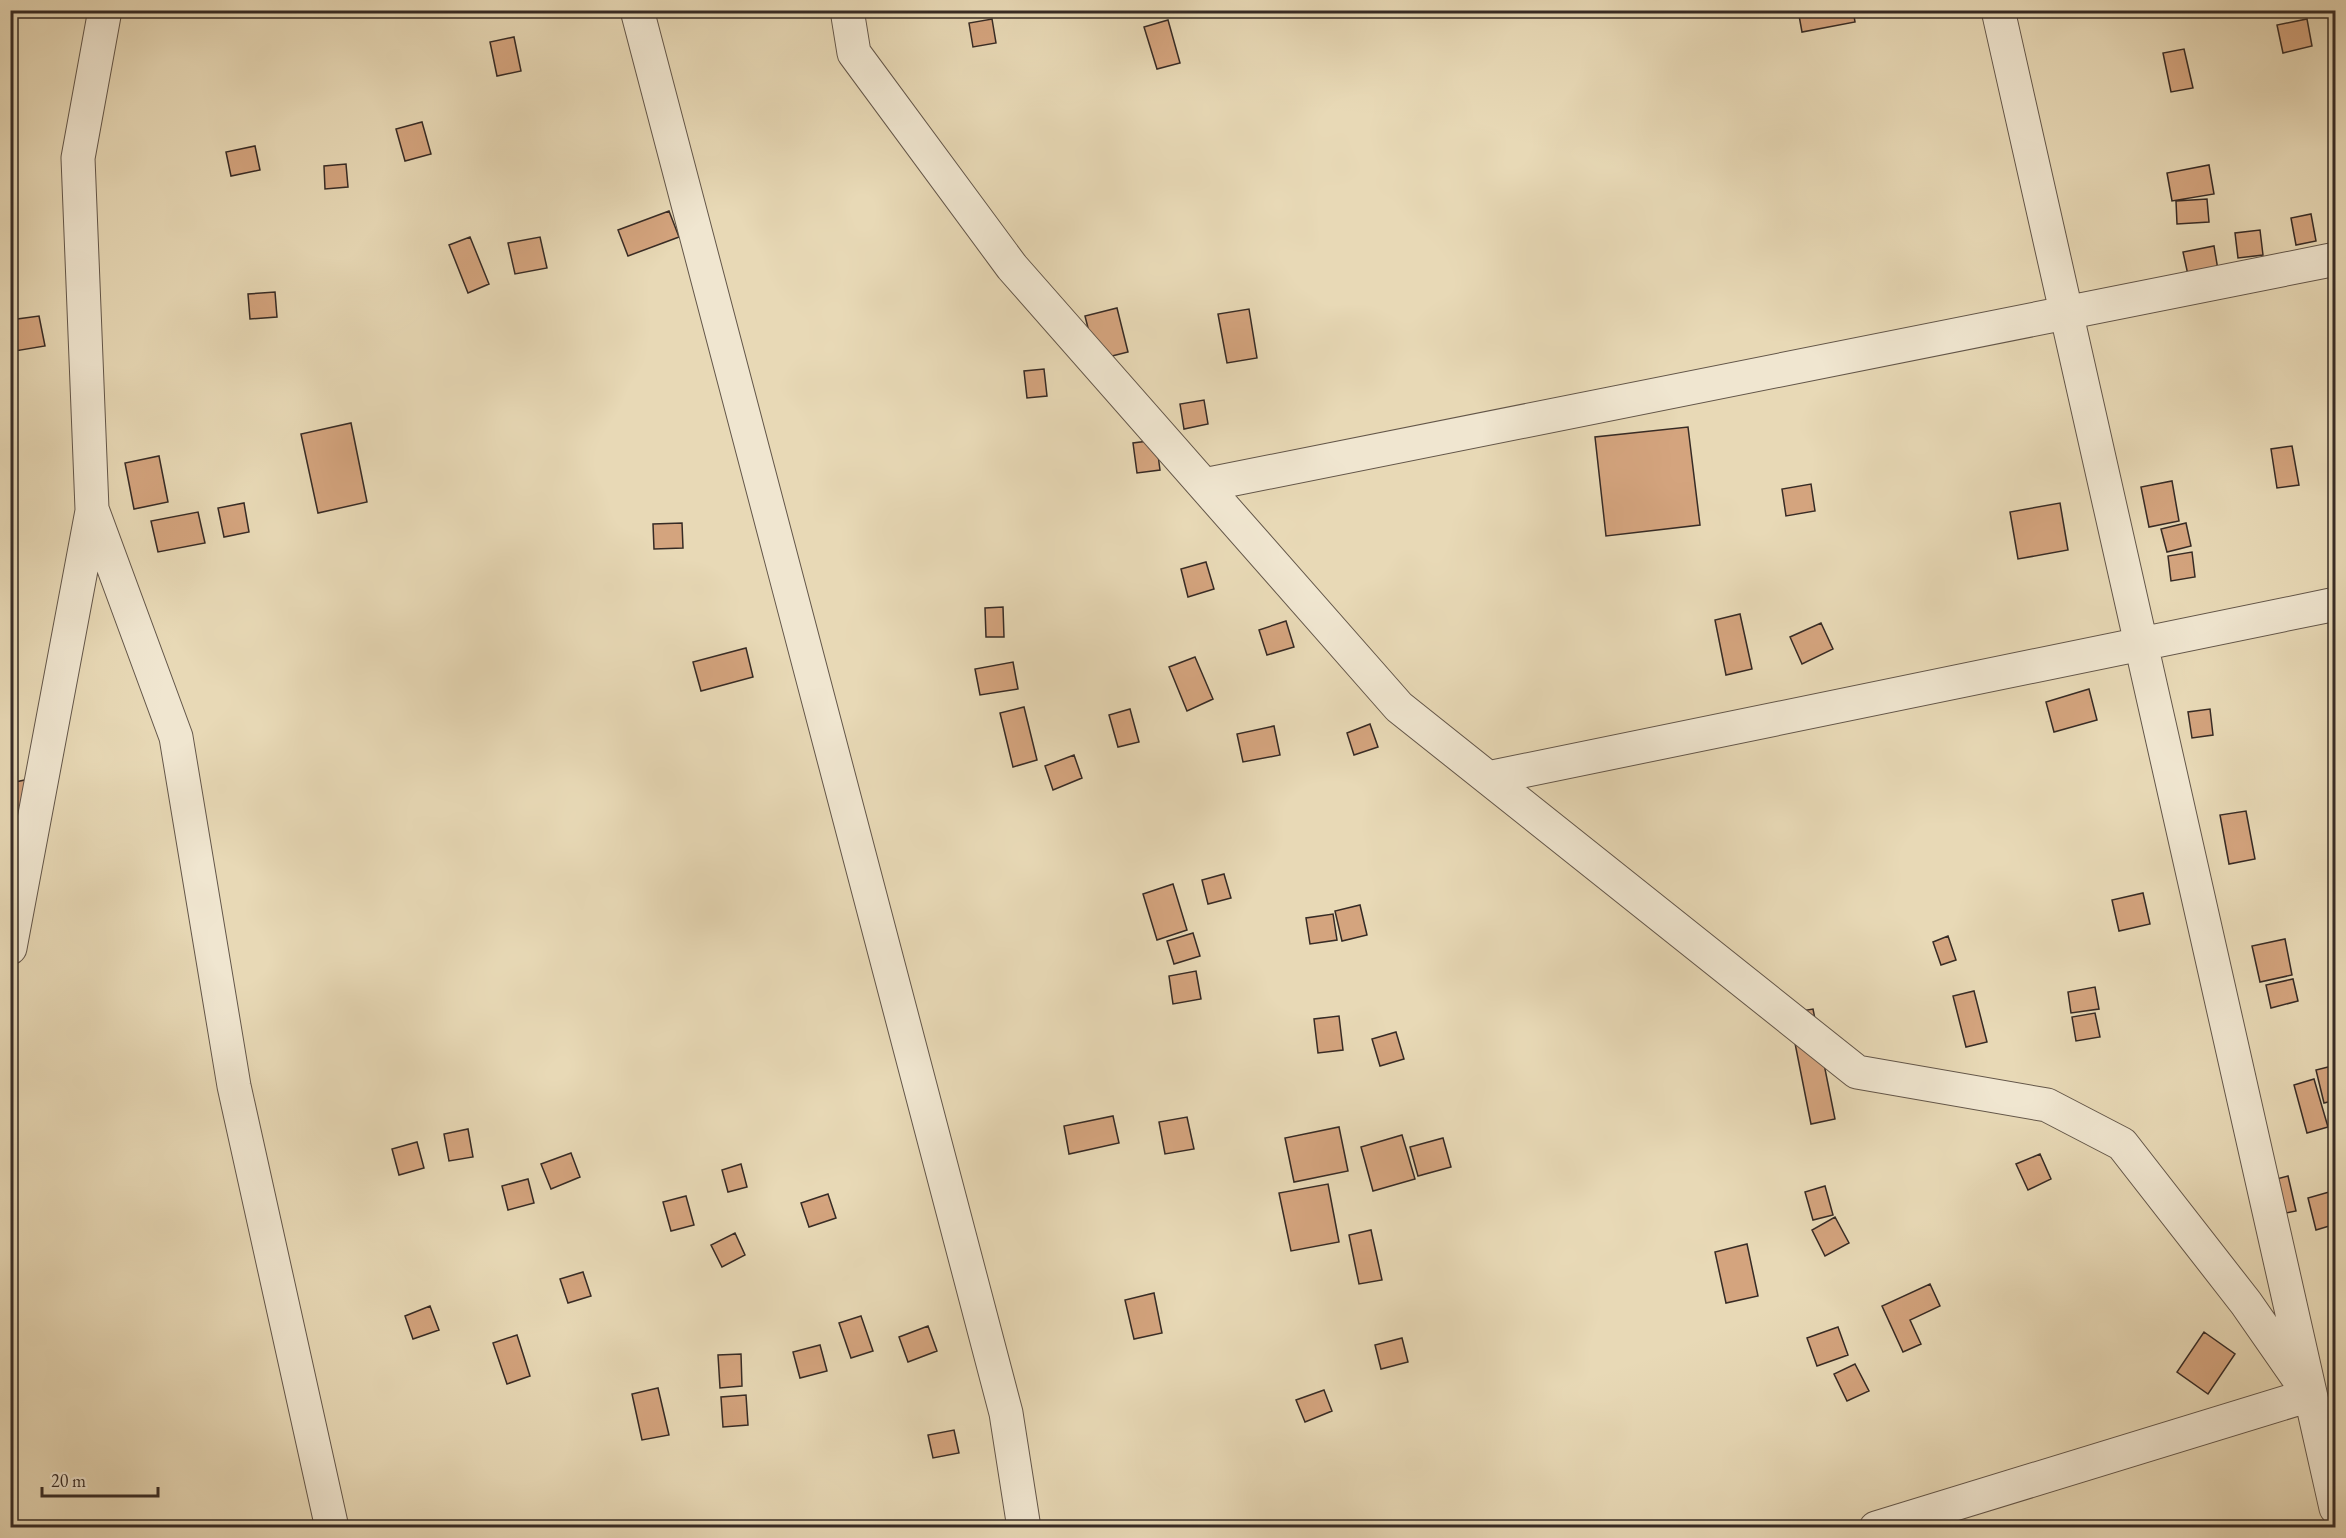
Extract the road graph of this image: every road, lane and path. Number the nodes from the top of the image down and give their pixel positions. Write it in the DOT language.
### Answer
graph roads {
  1 [pos="105,10"];
  2 [pos="637,10"];
  3 [pos="847,10"];
  4 [pos="1998,10"];
  5 [pos="2336,259"];
  6 [pos="2066,313"];
  7 [pos="1204,484"];
  8 [pos="92,509"];
  9 [pos="2336,604"];
  10 [pos="2141,644"];
  11 [pos="1488,778"];
  12 [pos="10,948"];
  13 [pos="2310,1395"];
  14 [pos="2336,1508"];
  15 [pos="332,1527"];
  16 [pos="1024,1527"];
  17 [pos="1876,1527"];
  1 -- 8 [label="street"];
  2 -- 16 [label="street"];
  3 -- 7 [label="street"];
  4 -- 6 [label="street"];
  5 -- 6 [label="street"];
  6 -- 7 [label="street"];
  6 -- 10 [label="street"];
  7 -- 11 [label="street"];
  8 -- 12 [label="street"];
  8 -- 15 [label="street"];
  9 -- 10 [label="street"];
  10 -- 11 [label="street"];
  10 -- 13 [label="street"];
  11 -- 13 [label="street"];
  13 -- 14 [label="street"];
  13 -- 17 [label="street"];
}
